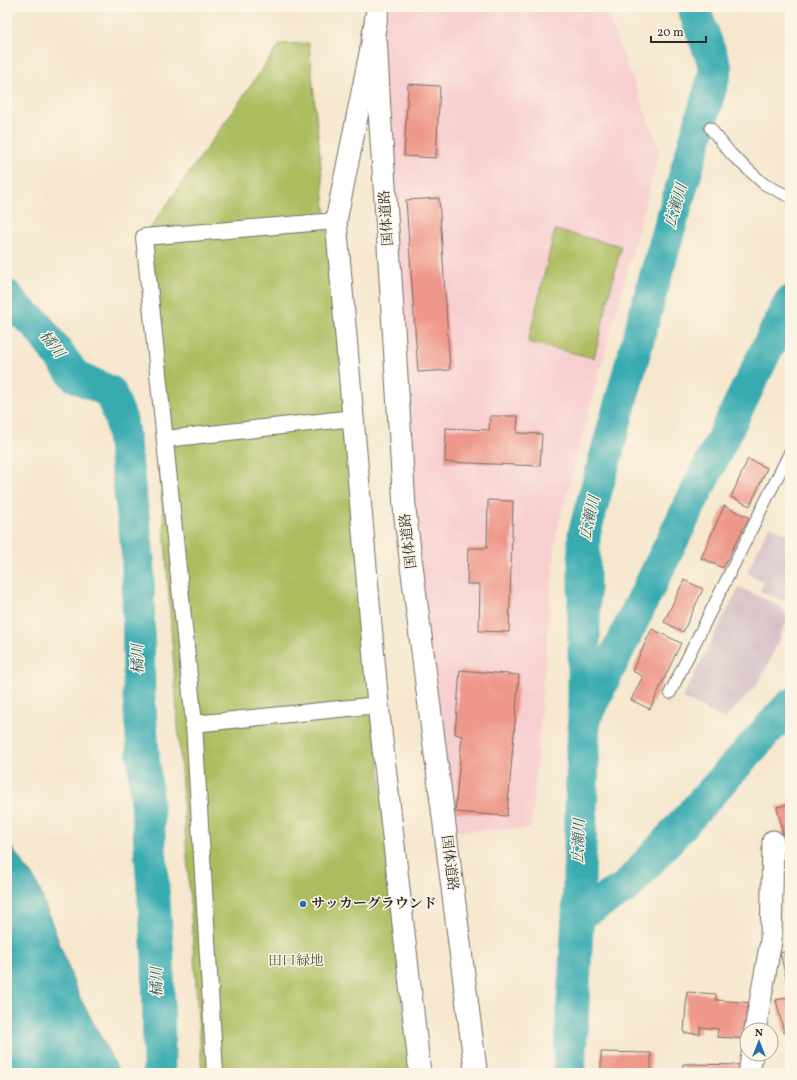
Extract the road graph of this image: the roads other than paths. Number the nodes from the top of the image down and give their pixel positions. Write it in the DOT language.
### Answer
graph roads {
  1 [pos="378,7"];
  2 [pos="374,37"];
  3 [pos="710,128"];
  4 [pos="790,197"];
  5 [pos="336,221"];
  6 [pos="354,418"];
  7 [pos="165,439"];
  8 [pos="790,452"];
  9 [pos="670,693"];
  10 [pos="378,705"];
  11 [pos="194,724"];
  12 [pos="773,841"];
  13 [pos="756,1022"];
  14 [pos="751,1062"];
  15 [pos="214,1073"];
  16 [pos="420,1073"];
  17 [pos="476,1073"];
  18 [pos="749,1073"];
  1 -- 2 [label="street, 国体道路"];
  2 -- 5 [label="street"];
  2 -- 17 [label="street, 国体道路"];
  3 -- 4 [label="lane"];
  5 -- 6 [label="street"];
  5 -- 7 [label="street"];
  6 -- 7 [label="street"];
  6 -- 10 [label="street"];
  7 -- 11 [label="street"];
  8 -- 9 [label="lane"];
  10 -- 11 [label="street"];
  10 -- 16 [label="street"];
  11 -- 15 [label="street"];
  12 -- 13 [label="street"];
  14 -- 18 [label="street"];
}
